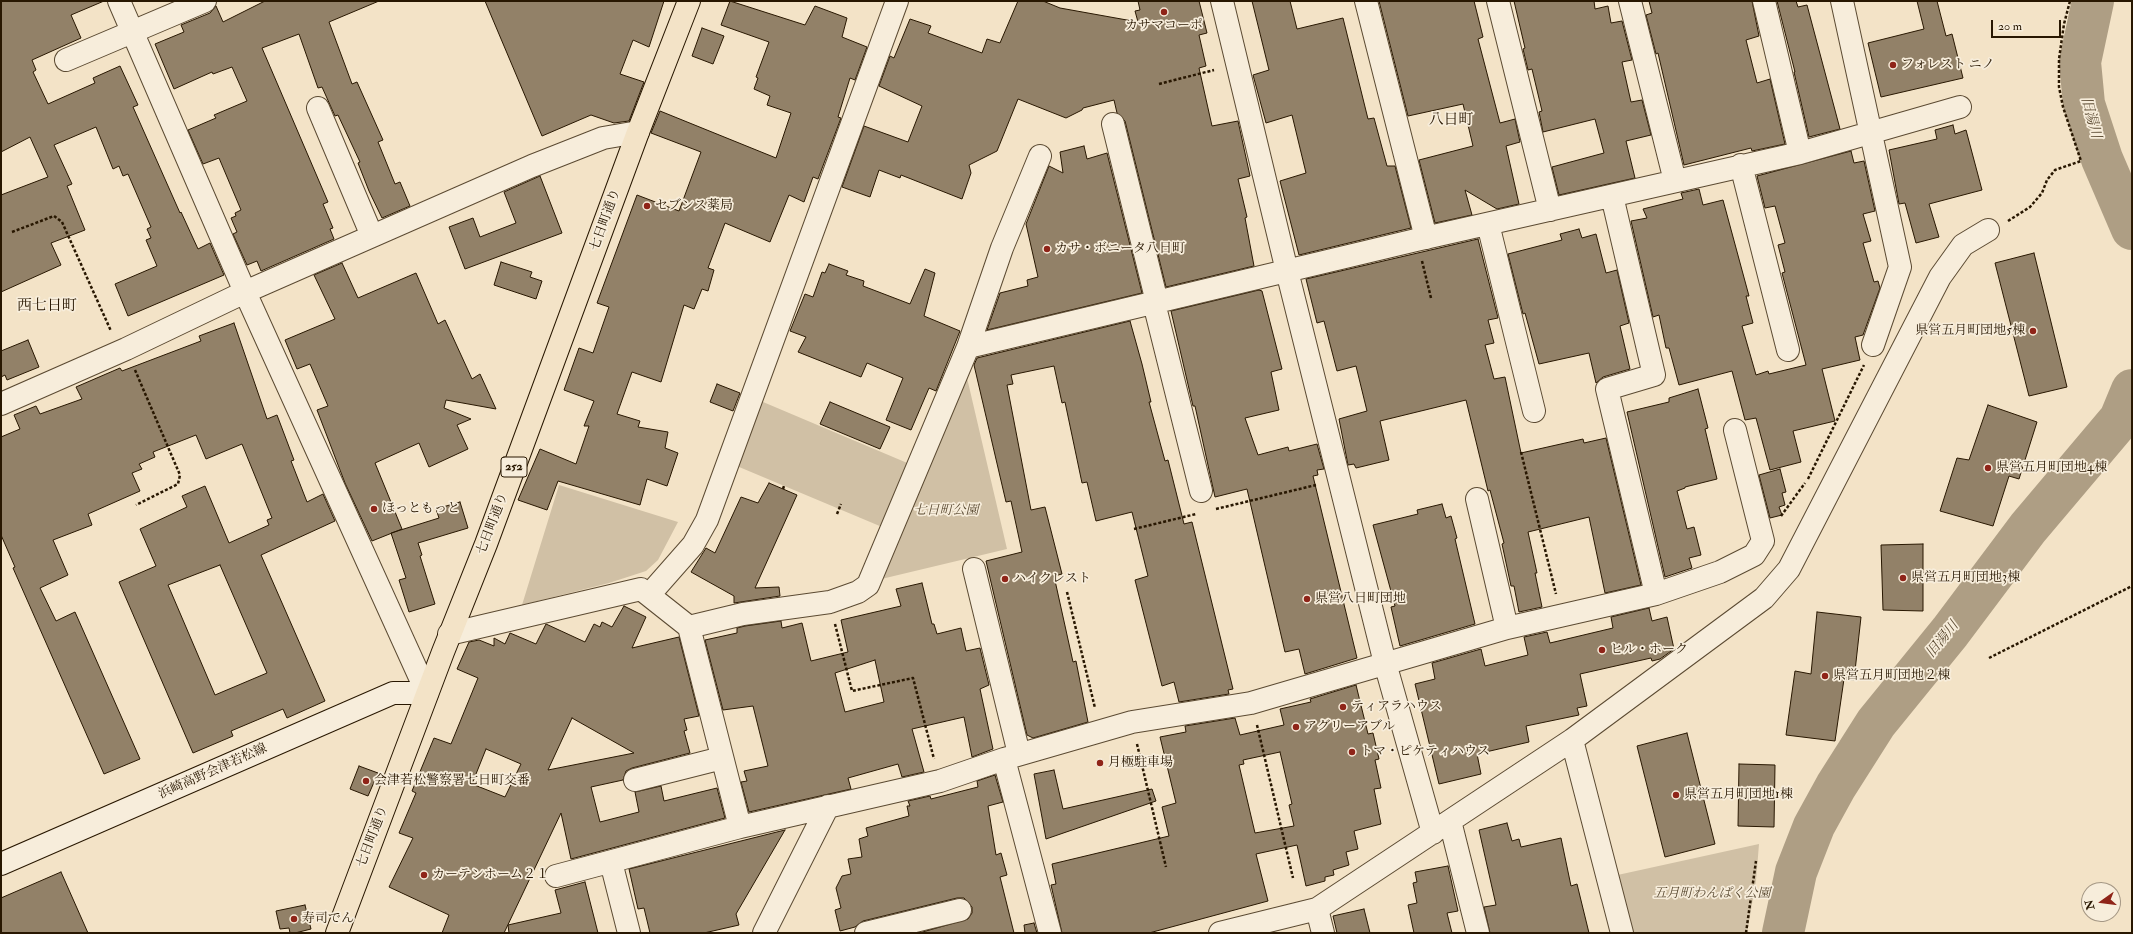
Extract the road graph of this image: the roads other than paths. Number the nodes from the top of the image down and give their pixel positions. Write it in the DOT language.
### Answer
graph roads {
  1 [pos="119,1"];
  2 [pos="205,1"];
  3 [pos="689,1"];
  4 [pos="898,1"];
  5 [pos="1222,1"];
  6 [pos="1366,1"];
  7 [pos="1498,1"];
  8 [pos="1630,1"];
  9 [pos="1764,1"];
  10 [pos="1842,1"];
  11 [pos="132,32"];
  12 [pos="66,60"];
  13 [pos="1960,107"];
  14 [pos="318,108"];
  15 [pos="1112,124"];
  16 [pos="1871,131"];
  17 [pos="638,132"];
  18 [pos="1800,153"];
  19 [pos="1040,156"];
  20 [pos="1741,165"];
  21 [pos="1675,181"];
  22 [pos="1612,196"];
  23 [pos="1550,210"];
  24 [pos="1488,224"];
  25 [pos="1988,230"];
  26 [pos="372,236"];
  27 [pos="1421,239"];
  28 [pos="1287,271"];
  29 [pos="245,292"];
  30 [pos="1156,302"];
  31 [pos="1873,345"];
  32 [pos="968,347"];
  33 [pos="1788,350"];
  34 [pos="2,400"];
  35 [pos="1534,411"];
  36 [pos="1734,430"];
  37 [pos="1477,499"];
  38 [pos="1205,505"];
  39 [pos="974,569"];
  40 [pos="645,592"];
  41 [pos="1656,594"];
  42 [pos="689,627"];
  43 [pos="1507,628"];
  44 [pos="449,634"];
  45 [pos="1385,664"];
  46 [pos="427,693"];
  47 [pos="1572,740"];
  48 [pos="1012,757"];
  49 [pos="722,758"];
  50 [pos="635,780"];
  51 [pos="828,806"];
  52 [pos="740,827"];
  53 [pos="1442,827"];
  54 [pos="611,862"];
  55 [pos="1,864"];
  56 [pos="556,876"];
  57 [pos="960,910"];
  58 [pos="1317,910"];
  59 [pos="337,933"];
  60 [pos="629,933"];
  61 [pos="764,933"];
  62 [pos="866,933"];
  63 [pos="1050,933"];
  64 [pos="1220,933"];
  65 [pos="1323,933"];
  66 [pos="1478,933"];
  67 [pos="1622,933"];
  1 -- 11 [label="street"];
  2 -- 11 [label="street"];
  3 -- 17 [label="highway, 七日町通り / 252"];
  4 -- 40 [label="street"];
  5 -- 28 [label="street"];
  6 -- 27 [label="street"];
  7 -- 23 [label="street"];
  8 -- 21 [label="street"];
  9 -- 18 [label="street"];
  10 -- 16 [label="street"];
  11 -- 12 [label="street"];
  11 -- 29 [label="street"];
  13 -- 16 [label="street"];
  14 -- 26 [label="street"];
  15 -- 30 [label="street"];
  16 -- 18 [label="street"];
  16 -- 31 [label="street"];
  17 -- 26 [label="street"];
  17 -- 44 [label="highway, 七日町通り / 252"];
  18 -- 20 [label="street"];
  19 -- 32 [label="street"];
  20 -- 21 [label="street"];
  20 -- 33 [label="street"];
  21 -- 22 [label="street"];
  22 -- 23 [label="street"];
  22 -- 41 [label="street"];
  23 -- 24 [label="street"];
  24 -- 27 [label="street"];
  24 -- 35 [label="street"];
  25 -- 47 [label="street"];
  26 -- 29 [label="street"];
  27 -- 28 [label="street"];
  28 -- 30 [label="street"];
  28 -- 45 [label="street"];
  29 -- 34 [label="street"];
  29 -- 46 [label="street"];
  30 -- 32 [label="street"];
  30 -- 38 [label="street"];
  32 -- 42 [label="street"];
  36 -- 41 [label="street"];
  37 -- 43 [label="street"];
  39 -- 48 [label="street"];
  40 -- 42 [label="street"];
  40 -- 44 [label="street"];
  41 -- 43 [label="street"];
  42 -- 49 [label="street"];
  43 -- 45 [label="street"];
  44 -- 46 [label="highway, 七日町通り / 252"];
  45 -- 48 [label="street"];
  45 -- 53 [label="street"];
  46 -- 55 [label="street, 浜崎高野会津若松線"];
  46 -- 59 [label="highway, 七日町通り / 252"];
  47 -- 53 [label="street"];
  47 -- 67 [label="street"];
  48 -- 51 [label="street"];
  48 -- 63 [label="street"];
  49 -- 50 [label="street"];
  49 -- 52 [label="street"];
  51 -- 52 [label="street"];
  51 -- 61 [label="street"];
  52 -- 54 [label="street"];
  53 -- 58 [label="street"];
  53 -- 66 [label="street"];
  54 -- 56 [label="street"];
  54 -- 60 [label="street"];
  57 -- 62 [label="street"];
  58 -- 64 [label="street"];
  58 -- 65 [label="street"];
}
